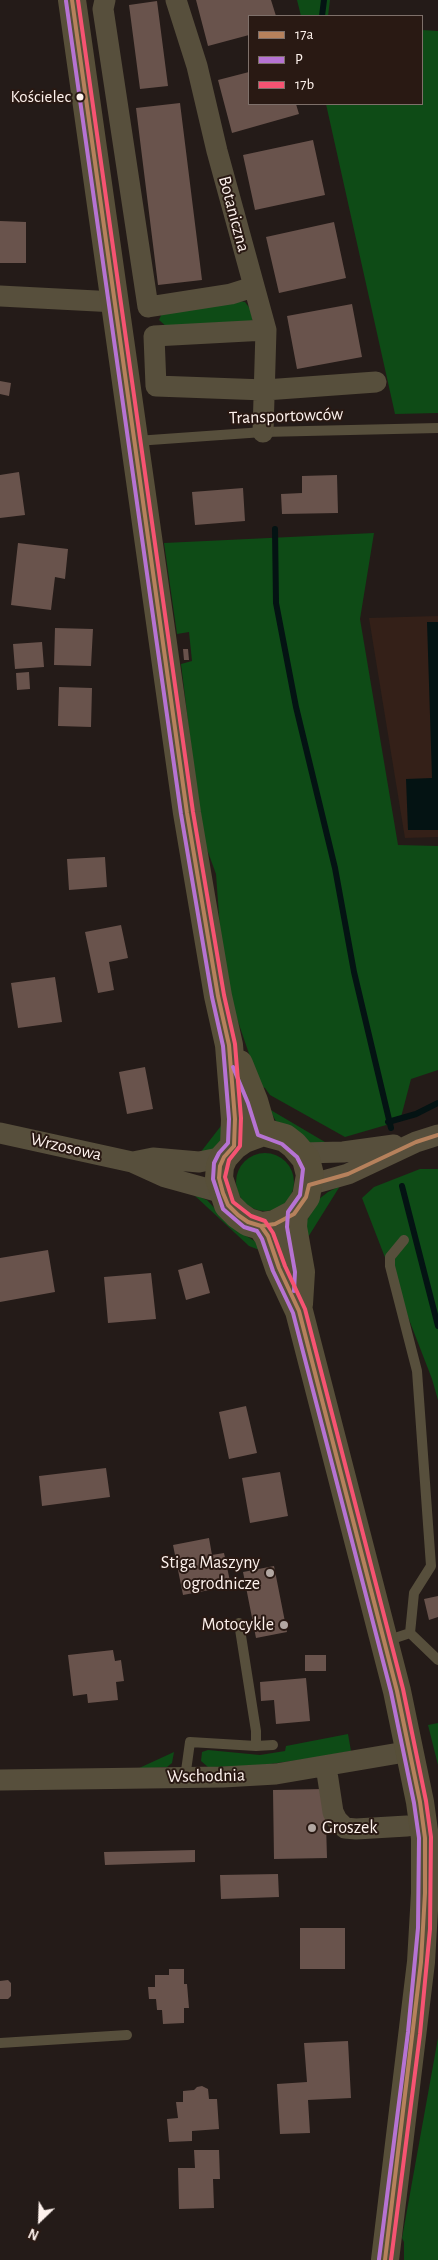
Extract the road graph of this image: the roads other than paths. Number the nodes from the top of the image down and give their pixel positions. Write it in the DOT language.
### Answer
graph roads {
  1 [pos="72,0"];
  2 [pos="105,0"];
  3 [pos="176,0"];
  4 [pos="253,287"];
  5 [pos="0,296"];
  6 [pos="116,302"];
  7 [pos="266,330"];
  8 [pos="376,382"];
  9 [pos="265,390"];
  10 [pos="438,428"];
  11 [pos="264,432"];
  12 [pos="135,441"];
  13 [pos="230,1045"];
  14 [pos="263,1132"];
  15 [pos="0,1133"];
  16 [pos="438,1135"];
  17 [pos="416,1142"];
  18 [pos="229,1152"];
  19 [pos="302,1153"];
  20 [pos="132,1162"];
  21 [pos="309,1185"];
  22 [pos="223,1193"];
  23 [pos="294,1214"];
  24 [pos="261,1226"];
  25 [pos="404,1240"];
  26 [pos="299,1311"];
  27 [pos="239,1623"];
  28 [pos="397,1637"];
  29 [pos="438,1660"];
  30 [pos="273,1745"];
  31 [pos="256,1746"];
  32 [pos="410,1751"];
  33 [pos="326,1766"];
  34 [pos="185,1778"];
  35 [pos="0,1780"];
  36 [pos="407,1826"];
  37 [pos="127,2035"];
  38 [pos="0,2043"];
  39 [pos="385,2260"];
  1 -- 6 [label="main road"];
  2 -- 4 [label="street"];
  3 -- 4 [label="street, Botaniczna"];
  4 -- 7 [label="street, Botaniczna"];
  5 -- 6 [label="street"];
  6 -- 12 [label="main road"];
  7 -- 9 [label="street, Botaniczna"];
  7 -- 9 [label="street"];
  8 -- 9 [label="street"];
  9 -- 11 [label="street, Botaniczna"];
  10 -- 11 [label="lane, Transportowców"];
  11 -- 12 [label="lane, Transportowców"];
  12 -- 13 [label="main road"];
  13 -- 14 [label="main road"];
  13 -- 18 [label="main road"];
  14 -- 18 [label="main road"];
  14 -- 19 [label="main road"];
  15 -- 20 [label="street, Wrzosowa"];
  16 -- 17 [label="street"];
  17 -- 19 [label="street"];
  17 -- 21 [label="street"];
  18 -- 20 [label="street, Wrzosowa"];
  18 -- 22 [label="main road"];
  19 -- 21 [label="main road"];
  20 -- 22 [label="street, Wrzosowa"];
  21 -- 23 [label="main road"];
  22 -- 24 [label="main road"];
  23 -- 24 [label="main road"];
  23 -- 26 [label="main road"];
  24 -- 26 [label="main road"];
  25 -- 28 [label="lane"];
  26 -- 28 [label="main road"];
  27 -- 31 [label="lane"];
  28 -- 29 [label="lane"];
  28 -- 32 [label="main road"];
  30 -- 31 [label="lane"];
  31 -- 34 [label="lane"];
  32 -- 33 [label="street, Wschodnia"];
  32 -- 39 [label="main road"];
  33 -- 34 [label="street, Wschodnia"];
  33 -- 36 [label="street"];
  34 -- 35 [label="street, Wschodnia"];
  37 -- 38 [label="lane"];
}
